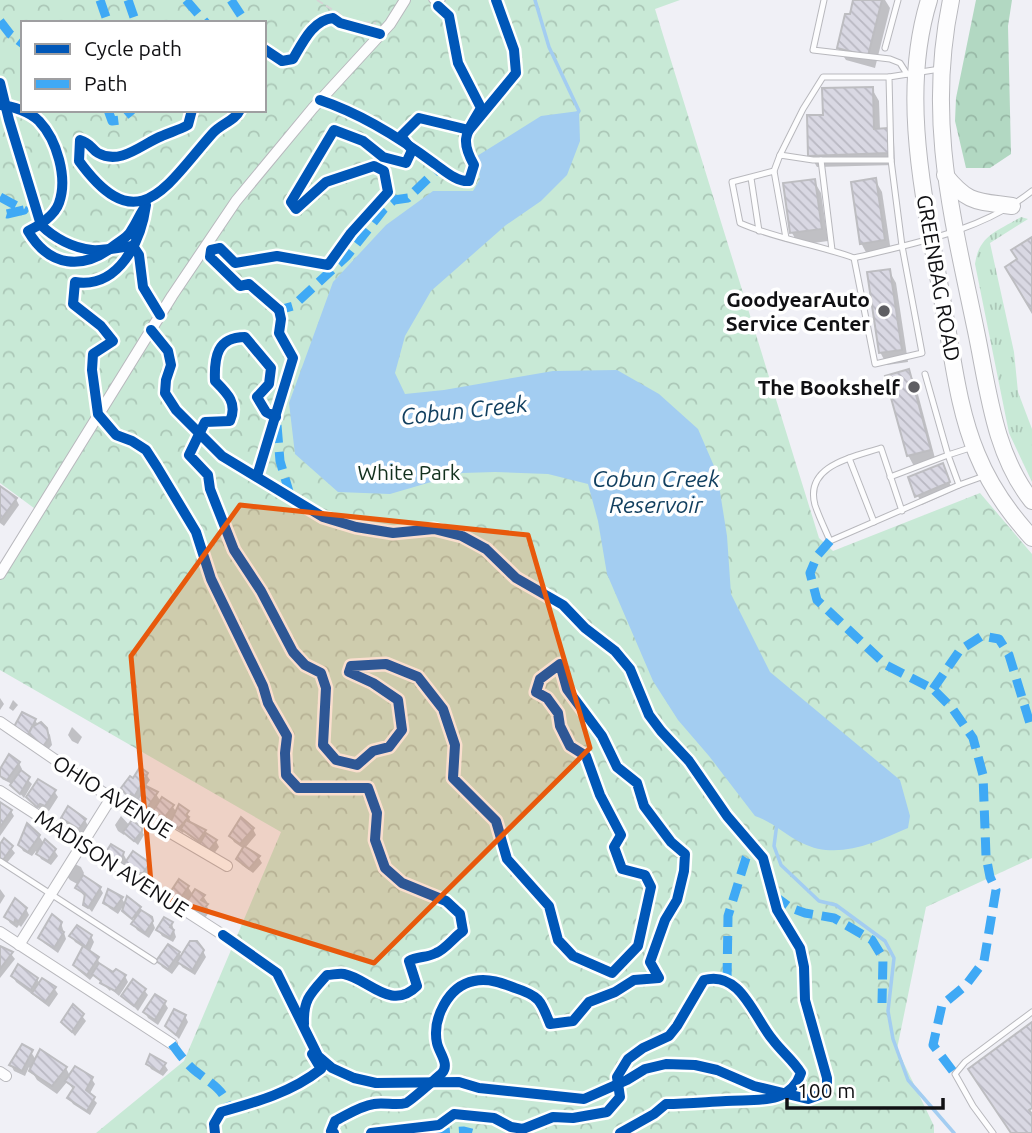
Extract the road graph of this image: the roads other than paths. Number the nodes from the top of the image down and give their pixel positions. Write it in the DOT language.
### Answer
graph roads {
  1 [pos="405,0"];
  2 [pos="432,0"];
  3 [pos="442,0"];
  4 [pos="824,0"];
  5 [pos="898,0"];
  6 [pos="929,0"];
  7 [pos="951,0"];
  8 [pos="885,48"];
  9 [pos="941,69"];
  10 [pos="911,73"];
  11 [pos="889,77"];
  12 [pos="780,155"];
  13 [pos="821,160"];
  14 [pos="891,160"];
  15 [pos="774,171"];
  16 [pos="944,175"];
  17 [pos="751,178"];
  18 [pos="1032,191"];
  19 [pos="1012,206"];
  20 [pos="759,231"];
  21 [pos="955,231"];
  22 [pos="932,237"];
  23 [pos="786,238"];
  24 [pos="902,246"];
  25 [pos="832,250"];
  26 [pos="853,258"];
  27 [pos="925,374"];
  28 [pos="974,446"];
  29 [pos="948,455"];
  30 [pos="849,458"];
  31 [pos="986,475"];
  32 [pos="890,477"];
  33 [pos="959,485"];
  34 [pos="1032,501"];
  35 [pos="902,510"];
  36 [pos="874,522"];
  37 [pos="1032,538"];
  38 [pos="0,574"];
  39 [pos="0,722"];
  40 [pos="0,791"];
  41 [pos="111,798"];
  42 [pos="82,846"];
  43 [pos="0,861"];
  44 [pos="227,866"];
  45 [pos="51,895"];
  46 [pos="0,932"];
  47 [pos="223,935"];
  48 [pos="19,945"];
  49 [pos="154,961"];
  50 [pos="1032,1013"];
  51 [pos="172,1044"];
  52 [pos="992,1133"];
  1 -- 38 [label="street"];
  2 -- 3 [label="lane"];
  4 -- 10 [label="lane"];
  5 -- 8 [label="lane"];
  6 -- 10 [label="main road, GREENBAG ROAD"];
  7 -- 9 [label="main road, GREENBAG ROAD"];
  9 -- 10 [label="lane"];
  9 -- 16 [label="main road, GREENBAG ROAD"];
  10 -- 11 [label="lane"];
  10 -- 22 [label="main road, GREENBAG ROAD"];
  11 -- 12 [label="lane"];
  11 -- 14 [label="lane"];
  12 -- 13 [label="lane"];
  12 -- 15 [label="lane"];
  13 -- 14 [label="lane"];
  13 -- 25 [label="lane"];
  14 -- 24 [label="lane"];
  15 -- 17 [label="lane"];
  15 -- 23 [label="lane"];
  16 -- 19 [label="main road"];
  16 -- 21 [label="main road, GREENBAG ROAD"];
  17 -- 20 [label="lane"];
  17 -- 20 [label="lane"];
  18 -- 19 [label="lane"];
  19 -- 21 [label="lane"];
  20 -- 23 [label="lane"];
  21 -- 22 [label="lane"];
  21 -- 34 [label="main road, GREENBAG ROAD"];
  22 -- 24 [label="lane"];
  22 -- 28 [label="main road, GREENBAG ROAD"];
  23 -- 25 [label="lane"];
  24 -- 26 [label="lane"];
  24 -- 26 [label="lane"];
  25 -- 26 [label="lane"];
  27 -- 29 [label="lane"];
  28 -- 29 [label="lane"];
  28 -- 31 [label="main road, GREENBAG ROAD"];
  29 -- 32 [label="lane"];
  29 -- 33 [label="lane"];
  30 -- 32 [label="lane"];
  30 -- 36 [label="lane"];
  30 -- 36 [label="lane"];
  31 -- 33 [label="lane"];
  31 -- 37 [label="main road, GREENBAG ROAD"];
  32 -- 35 [label="lane"];
  33 -- 35 [label="lane"];
  35 -- 36 [label="lane"];
  39 -- 41 [label="street, OHIO AVENUE"];
  40 -- 42 [label="street, MADISON AVENUE"];
  41 -- 42 [label="street"];
  41 -- 44 [label="street, OHIO AVENUE"];
  42 -- 45 [label="street"];
  42 -- 47 [label="street, MADISON AVENUE"];
  43 -- 45 [label="lane"];
  45 -- 48 [label="street"];
  45 -- 49 [label="lane"];
  46 -- 48 [label="street"];
  48 -- 51 [label="street"];
  50 -- 52 [label="lane"];
}
